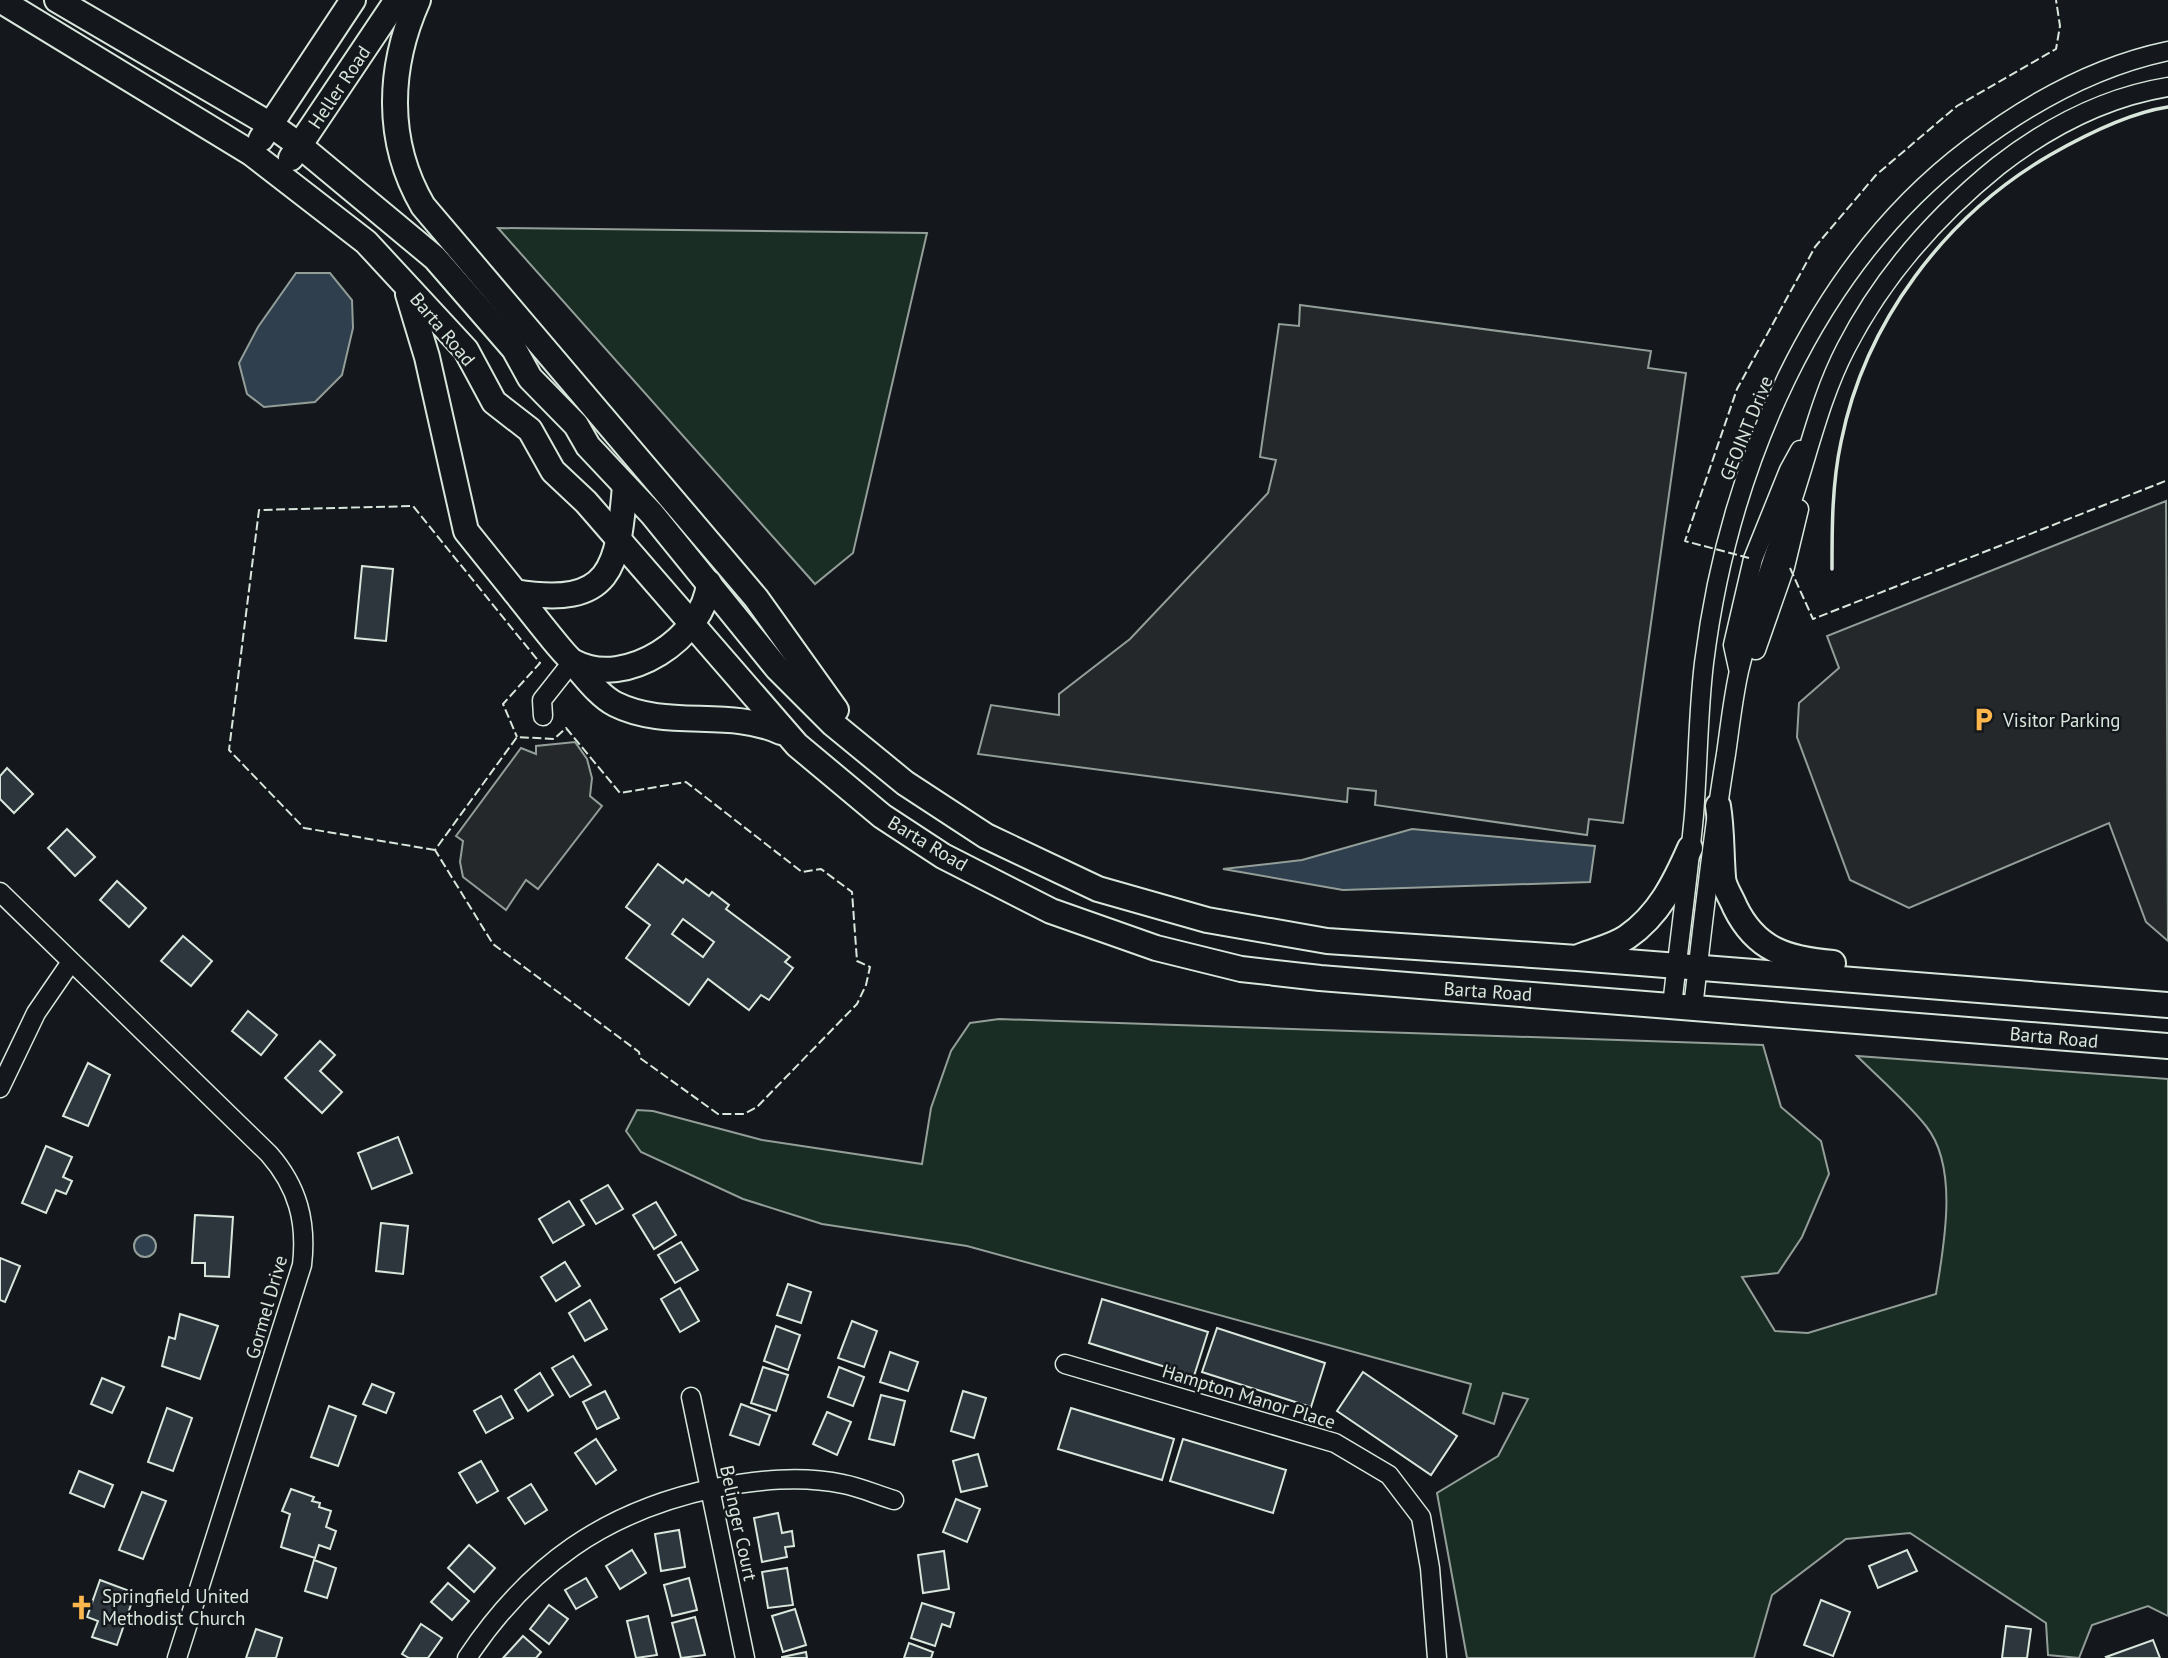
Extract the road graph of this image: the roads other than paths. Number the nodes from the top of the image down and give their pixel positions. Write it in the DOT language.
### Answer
graph roads {
  1 [pos="0,0"];
  2 [pos="57,0"];
  3 [pos="353,0"];
  4 [pos="397,0"];
  5 [pos="418,0"];
  6 [pos="2168,51"];
  7 [pos="2168,88"];
  8 [pos="271,125"];
  9 [pos="299,145"];
  10 [pos="251,153"];
  11 [pos="281,173"];
  12 [pos="406,234"];
  13 [pos="481,272"];
  14 [pos="404,283"];
  15 [pos="1813,429"];
  16 [pos="625,486"];
  17 [pos="620,543"];
  18 [pos="709,583"];
  19 [pos="515,592"];
  20 [pos="690,625"];
  21 [pos="572,662"];
  22 [pos="1739,672"];
  23 [pos="543,716"];
  24 [pos="787,735"];
  25 [pos="852,739"];
  26 [pos="1718,806"];
  27 [pos="1690,848"];
  28 [pos="0,892"];
  29 [pos="1577,958"];
  30 [pos="71,962"];
  31 [pos="1687,966"];
  32 [pos="2041,995"];
  33 [pos="2168,1005"];
  34 [pos="1683,1007"];
  35 [pos="2168,1046"];
  36 [pos="0,1088"];
  37 [pos="1065,1364"];
  38 [pos="691,1398"];
  39 [pos="711,1489"];
  40 [pos="894,1500"];
  41 [pos="177,1658"];
  42 [pos="467,1658"];
  43 [pos="746,1658"];
  44 [pos="1437,1658"];
  1 -- 10 [label="street, Barta Road"];
  2 -- 8 [label="street, Barta Road"];
  3 -- 8 [label="street, Heller Road"];
  4 -- 9 [label="street, Heller Road"];
  5 -- 13 [label="street"];
  6 -- 27 [label="street, GEOINT Drive"];
  7 -- 15 [label="street, GEOINT Drive"];
  8 -- 9 [label="street, Barta Road"];
  8 -- 10 [label="street, Heller Road"];
  9 -- 11 [label="street, Heller Road"];
  9 -- 12 [label="street, Barta Road"];
  10 -- 11 [label="street, Barta Road"];
  11 -- 14 [label="street, Barta Road"];
  12 -- 13 [label="street"];
  12 -- 16 [label="street, Barta Road"];
  13 -- 25 [label="street"];
  14 -- 17 [label="street, Barta Road"];
  14 -- 19 [label="street"];
  15 -- 22 [label="street, GEOINT Drive"];
  15 -- 22 [label="street, GEOINT Drive"];
  16 -- 17 [label="street"];
  16 -- 18 [label="street, Barta Road"];
  17 -- 19 [label="street"];
  17 -- 20 [label="street, Barta Road"];
  18 -- 20 [label="street"];
  18 -- 25 [label="street, Barta Road"];
  19 -- 21 [label="street"];
  20 -- 21 [label="street"];
  20 -- 24 [label="street, Barta Road"];
  21 -- 23 [label="street"];
  21 -- 24 [label="street"];
  22 -- 26 [label="street, GEOINT Drive"];
  24 -- 34 [label="street, Barta Road"];
  25 -- 29 [label="street, Barta Road"];
  26 -- 31 [label="street, GEOINT Drive"];
  26 -- 32 [label="street"];
  27 -- 29 [label="street"];
  27 -- 31 [label="street, GEOINT Drive"];
  28 -- 30 [label="street, Gormel Drive"];
  29 -- 31 [label="street, Barta Road"];
  30 -- 36 [label="street"];
  30 -- 41 [label="street, Gormel Drive"];
  31 -- 32 [label="street, Barta Road"];
  31 -- 34 [label="street, GEOINT Drive"];
  32 -- 33 [label="street, Barta Road"];
  34 -- 35 [label="street, Barta Road"];
  37 -- 44 [label="street, Hampton Manor Place"];
  38 -- 39 [label="street, Belinger Court"];
  39 -- 40 [label="street"];
  39 -- 42 [label="street"];
  39 -- 43 [label="street, Belinger Court"];
}
